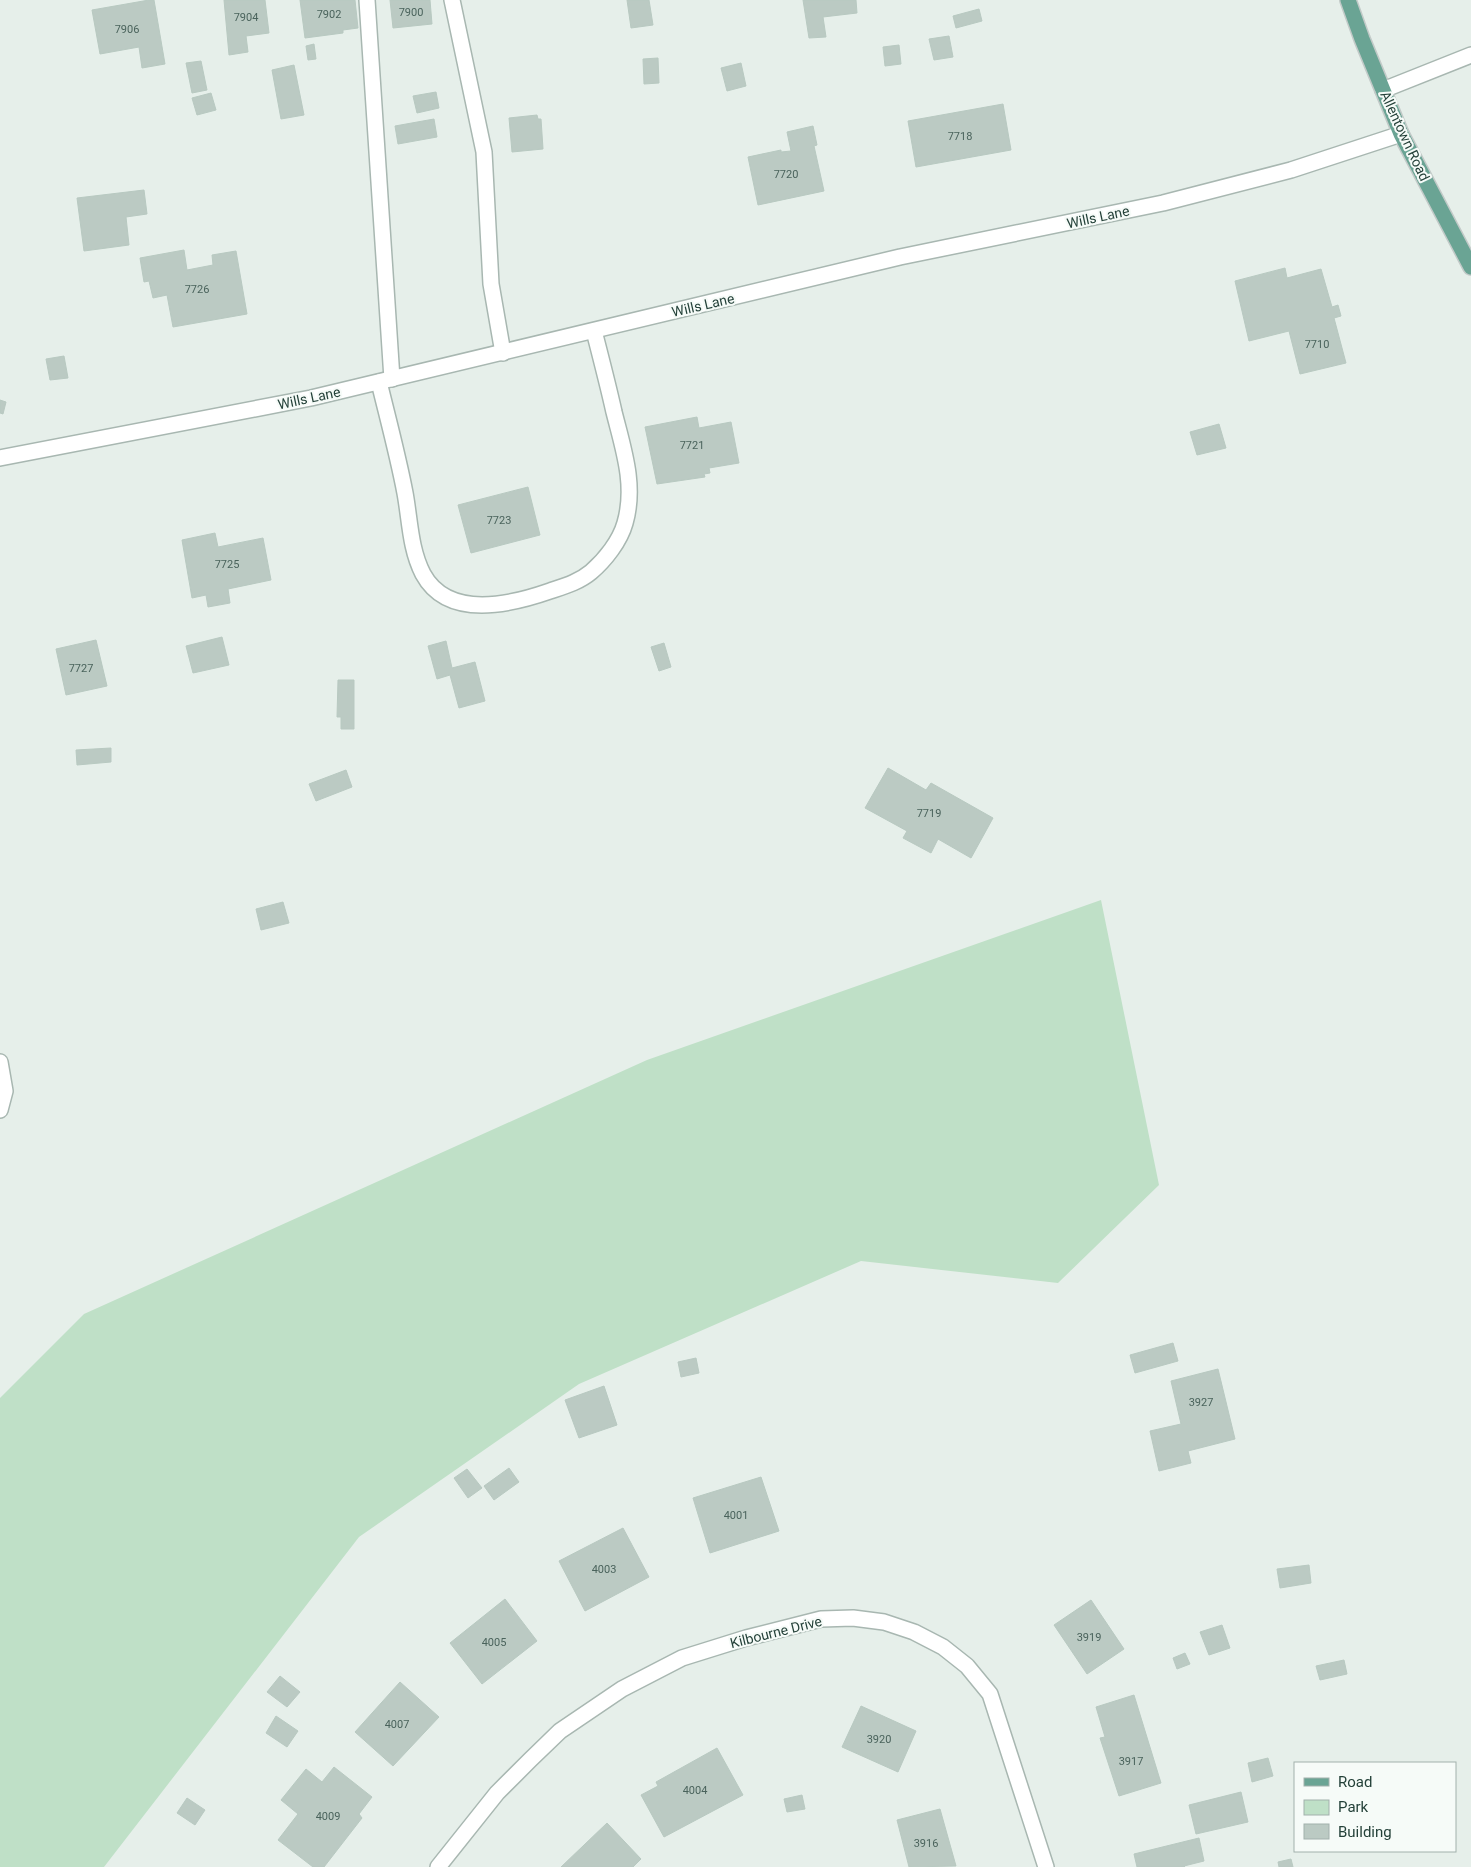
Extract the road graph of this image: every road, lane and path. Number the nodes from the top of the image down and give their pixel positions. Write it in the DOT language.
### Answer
graph roads {
  1 [pos="366,0"];
  2 [pos="452,0"];
  3 [pos="1348,0"];
  4 [pos="1471,55"];
  5 [pos="1383,90"];
  6 [pos="1401,134"];
  7 [pos="1471,267"];
  8 [pos="594,331"];
  9 [pos="503,353"];
  10 [pos="386,381"];
  11 [pos="0,458"];
  12 [pos="0,1062"];
  13 [pos="0,1110"];
  14 [pos="438,1867"];
  15 [pos="1046,1867"];
  1 -- 10 [label="street"];
  2 -- 9 [label="street"];
  3 -- 5 [label="main road, Allentown Road"];
  4 -- 5 [label="street"];
  5 -- 6 [label="main road, Allentown Road"];
  6 -- 7 [label="main road, Allentown Road"];
  6 -- 8 [label="street, Wills Lane"];
  8 -- 9 [label="street, Wills Lane"];
  8 -- 10 [label="street"];
  9 -- 10 [label="street, Wills Lane"];
  10 -- 11 [label="street, Wills Lane"];
  12 -- 13 [label="street"];
  14 -- 15 [label="street, Kilbourne Drive"];
}
